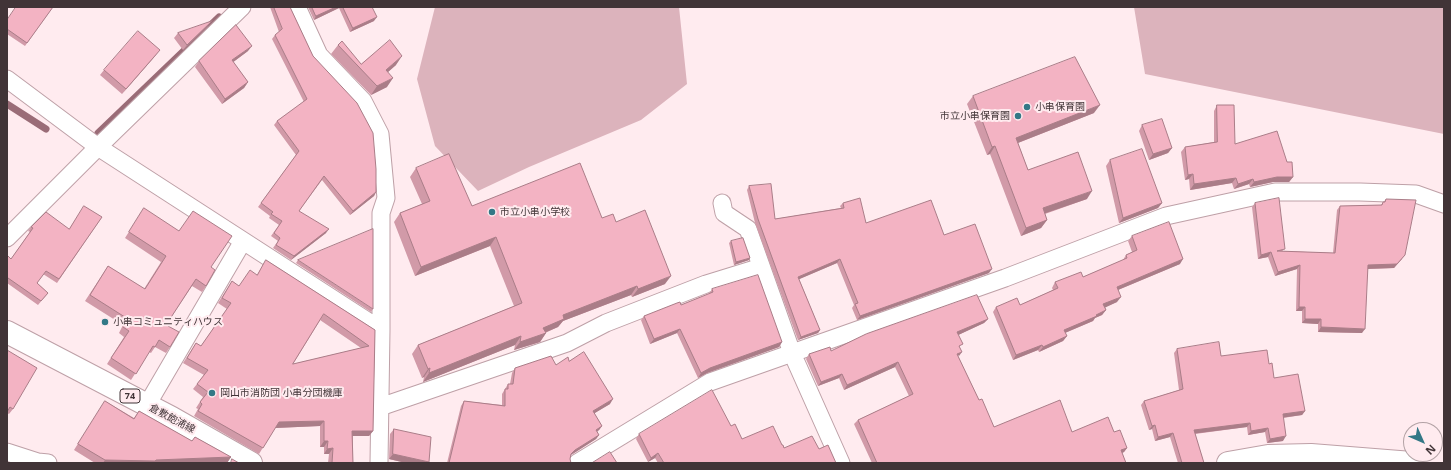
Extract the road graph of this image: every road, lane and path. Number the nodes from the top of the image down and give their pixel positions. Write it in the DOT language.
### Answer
graph roads {
  1 [pos="297,7"];
  2 [pos="235,9"];
  3 [pos="7,79"];
  4 [pos="98,147"];
  5 [pos="722,203"];
  6 [pos="1444,204"];
  7 [pos="7,238"];
  8 [pos="243,241"];
  9 [pos="762,267"];
  10 [pos="381,330"];
  11 [pos="7,332"];
  12 [pos="792,353"];
  13 [pos="147,405"];
  14 [pos="380,407"];
  15 [pos="7,452"];
  16 [pos="246,462"];
  17 [pos="41,463"];
  18 [pos="379,463"];
  19 [pos="576,463"];
  20 [pos="841,463"];
  21 [pos="1228,463"];
  22 [pos="1412,463"];
  1 -- 10 [label="street"];
  2 -- 4 [label="street"];
  3 -- 4 [label="street"];
  4 -- 7 [label="street"];
  4 -- 8 [label="street"];
  5 -- 9 [label="street"];
  6 -- 12 [label="street"];
  8 -- 10 [label="street"];
  8 -- 13 [label="street"];
  9 -- 12 [label="street"];
  9 -- 14 [label="street"];
  10 -- 14 [label="street"];
  11 -- 13 [label="main road, 倉敷飽浦線 / 74"];
  12 -- 19 [label="street"];
  12 -- 20 [label="street"];
  13 -- 16 [label="main road, 倉敷飽浦線 / 74"];
  14 -- 18 [label="street"];
  15 -- 17 [label="street"];
  21 -- 22 [label="main road"];
}
